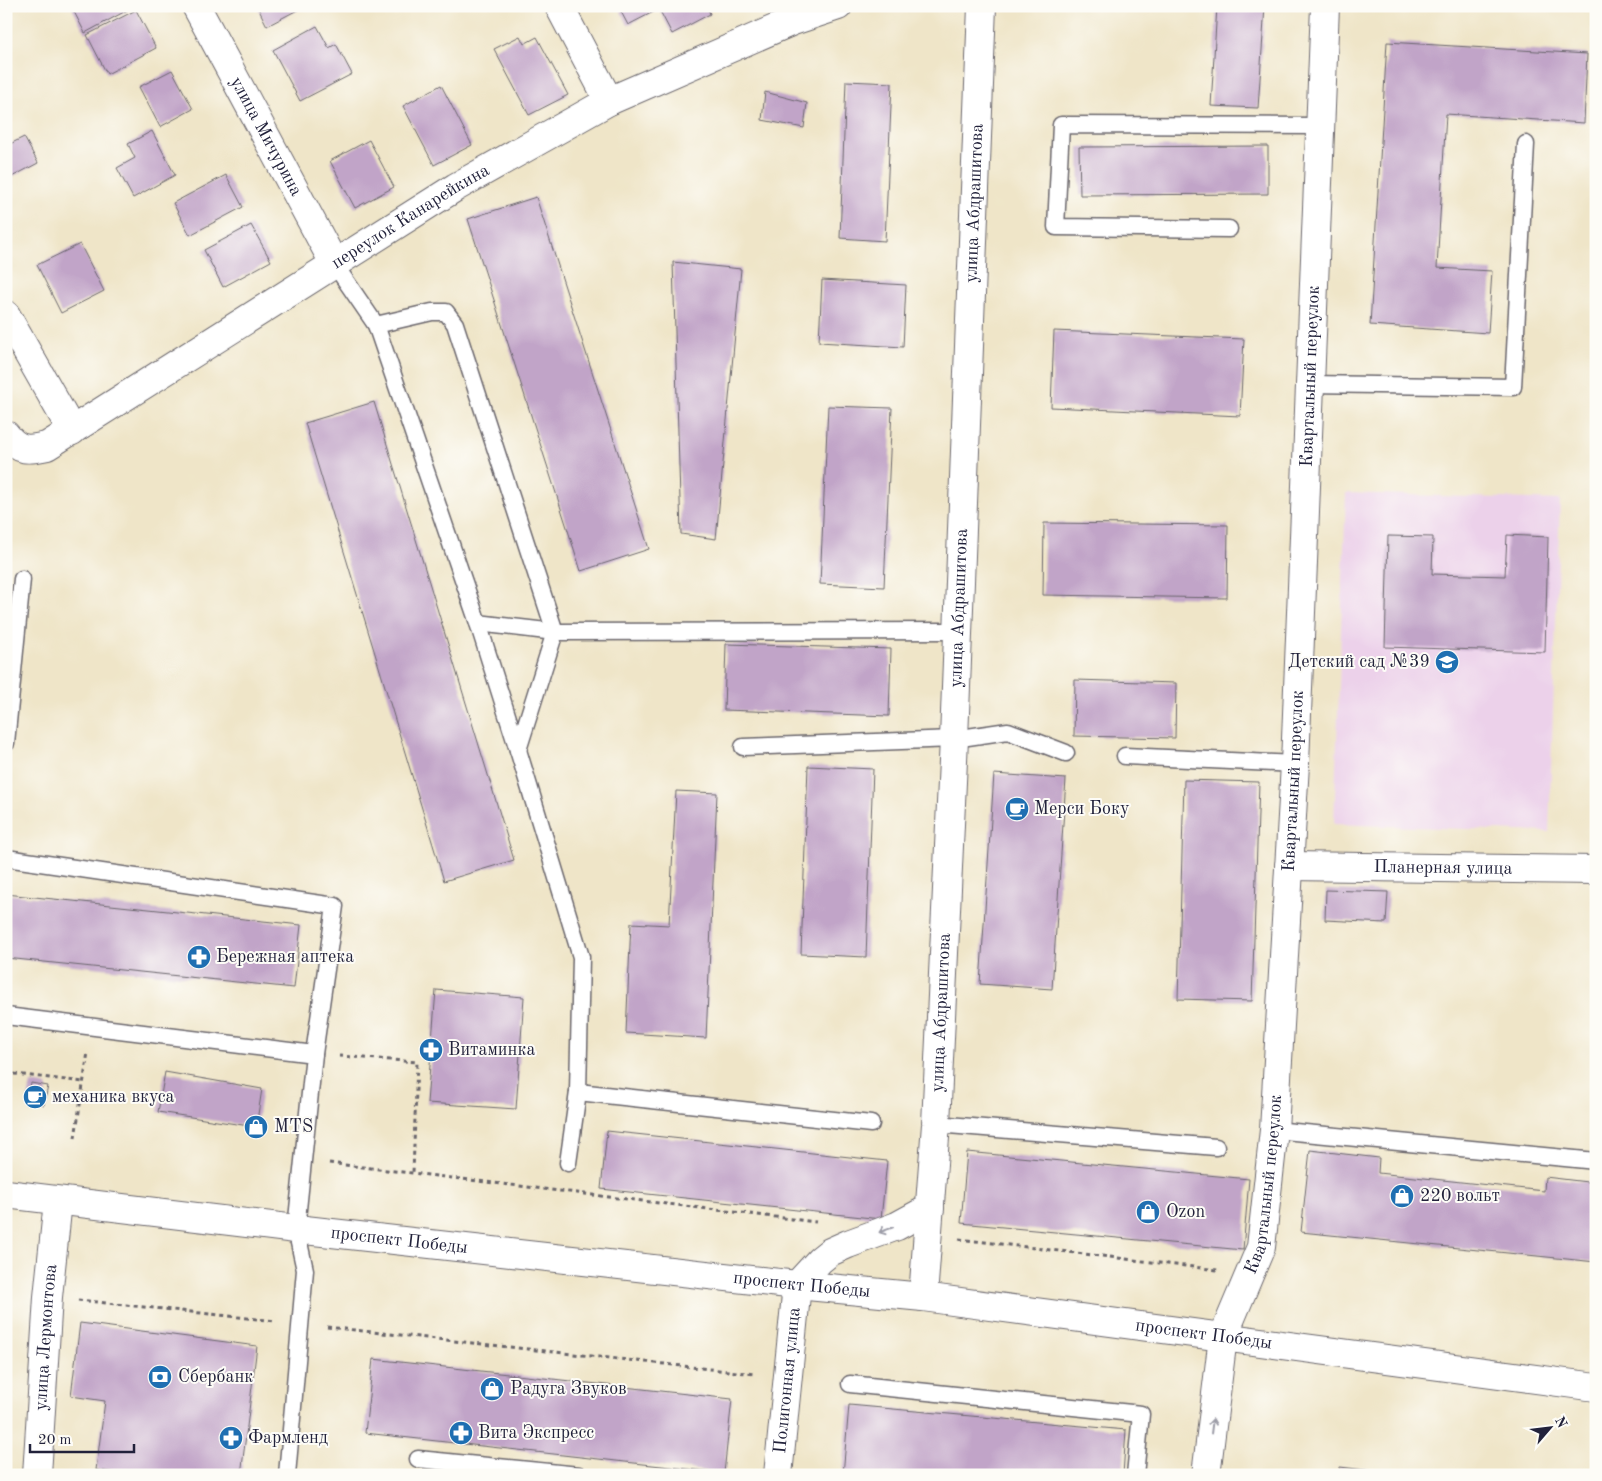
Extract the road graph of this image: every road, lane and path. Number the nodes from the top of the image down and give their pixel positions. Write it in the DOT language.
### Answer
graph roads {
  1 [pos="196,6"];
  2 [pos="559,6"];
  3 [pos="838,6"];
  4 [pos="982,6"];
  5 [pos="1325,6"];
  6 [pos="609,101"];
  7 [pos="1319,126"];
  8 [pos="1526,144"];
  9 [pos="1229,229"];
  10 [pos="335,265"];
  11 [pos="6,315"];
  12 [pos="376,325"];
  13 [pos="1309,384"];
  14 [pos="72,431"];
  15 [pos="6,435"];
  16 [pos="22,579"];
  17 [pos="478,623"];
  18 [pos="957,631"];
  19 [pos="555,632"];
  20 [pos="954,739"];
  21 [pos="6,743"];
  22 [pos="743,746"];
  23 [pos="518,750"];
  24 [pos="1066,753"];
  25 [pos="1125,756"];
  26 [pos="1295,764"];
  27 [pos="6,858"];
  28 [pos="1289,866"];
  29 [pos="1596,870"];
  30 [pos="6,1016"];
  31 [pos="91,1027"];
  32 [pos="314,1054"];
  33 [pos="6,1073"];
  34 [pos="84,1082"];
  35 [pos="578,1092"];
  36 [pos="871,1124"];
  37 [pos="936,1124"];
  38 [pos="1274,1130"];
  39 [pos="75,1138"];
  40 [pos="1216,1147"];
  41 [pos="303,1160"];
  42 [pos="1596,1161"];
  43 [pos="568,1162"];
  44 [pos="413,1173"];
  45 [pos="6,1194"];
  46 [pos="58,1201"];
  47 [pos="930,1208"];
  48 [pos="818,1222"];
  49 [pos="296,1229"];
  50 [pos="928,1235"];
  51 [pos="1249,1274"];
  52 [pos="797,1285"];
  53 [pos="48,1297"];
  54 [pos="923,1297"];
  55 [pos="300,1324"];
  56 [pos="1223,1337"];
  57 [pos="788,1377"];
  58 [pos="850,1384"];
  59 [pos="1596,1387"];
  60 [pos="418,1459"];
  61 [pos="37,1475"];
  62 [pos="287,1475"];
  63 [pos="579,1475"];
  64 [pos="778,1475"];
  65 [pos="1135,1475"];
  66 [pos="1206,1475"];
  1 -- 10 [label="street, улица Мичурина"];
  2 -- 6 [label="street"];
  3 -- 6 [label="street, переулок Канарейкина"];
  4 -- 18 [label="street, улица Абдрашитова"];
  5 -- 7 [label="street, Квартальный переулок"];
  6 -- 10 [label="street, переулок Канарейкина"];
  7 -- 9 [label="lane"];
  7 -- 13 [label="street, Квартальный переулок"];
  8 -- 13 [label="lane"];
  10 -- 12 [label="lane"];
  10 -- 14 [label="street, переулок Канарейкина"];
  11 -- 14 [label="street"];
  12 -- 17 [label="lane"];
  12 -- 19 [label="lane"];
  13 -- 26 [label="street, Квартальный переулок"];
  14 -- 15 [label="street, переулок Канарейкина"];
  16 -- 21 [label="lane"];
  17 -- 19 [label="lane"];
  17 -- 23 [label="lane"];
  18 -- 19 [label="lane"];
  18 -- 20 [label="street, улица Абдрашитова"];
  19 -- 23 [label="lane"];
  20 -- 22 [label="lane"];
  20 -- 24 [label="lane"];
  20 -- 37 [label="street, улица Абдрашитова"];
  23 -- 35 [label="lane"];
  25 -- 26 [label="lane"];
  26 -- 28 [label="street, Квартальный переулок"];
  27 -- 32 [label="lane"];
  28 -- 29 [label="street, Планерная улица"];
  28 -- 38 [label="street, Квартальный переулок"];
  30 -- 31 [label="lane"];
  31 -- 32 [label="lane"];
  31 -- 34 [label="path"];
  32 -- 41 [label="lane"];
  32 -- 44 [label="path"];
  33 -- 34 [label="path"];
  34 -- 39 [label="path"];
  35 -- 36 [label="lane"];
  35 -- 43 [label="lane"];
  37 -- 40 [label="lane"];
  37 -- 47 [label="street, улица Абдрашитова"];
  38 -- 42 [label="lane"];
  38 -- 51 [label="street, Квартальный переулок"];
  41 -- 44 [label="path"];
  41 -- 49 [label="lane"];
  44 -- 48 [label="path"];
  45 -- 46 [label="street, проспект Победы"];
  46 -- 49 [label="street, проспект Победы"];
  46 -- 53 [label="street, улица Лермонтова"];
  47 -- 50 [label="street, улица Абдрашитова"];
  47 -- 52 [label="street, one-way"];
  49 -- 52 [label="street, проспект Победы"];
  49 -- 55 [label="lane"];
  50 -- 51 [label="path"];
  50 -- 54 [label="street, улица Абдрашитова"];
  51 -- 56 [label="street, Квартальный переулок"];
  52 -- 54 [label="street, проспект Победы"];
  52 -- 57 [label="street, Полигонная улица"];
  53 -- 55 [label="path"];
  53 -- 61 [label="street, улица Лермонтова"];
  54 -- 56 [label="street, проспект Победы"];
  55 -- 57 [label="path"];
  55 -- 62 [label="lane"];
  56 -- 59 [label="street, проспект Победы"];
  66 -- 56 [label="street, Квартальный переулок, one-way"];
  57 -- 64 [label="street, Полигонная улица"];
  58 -- 65 [label="lane"];
  60 -- 63 [label="lane"];
}
